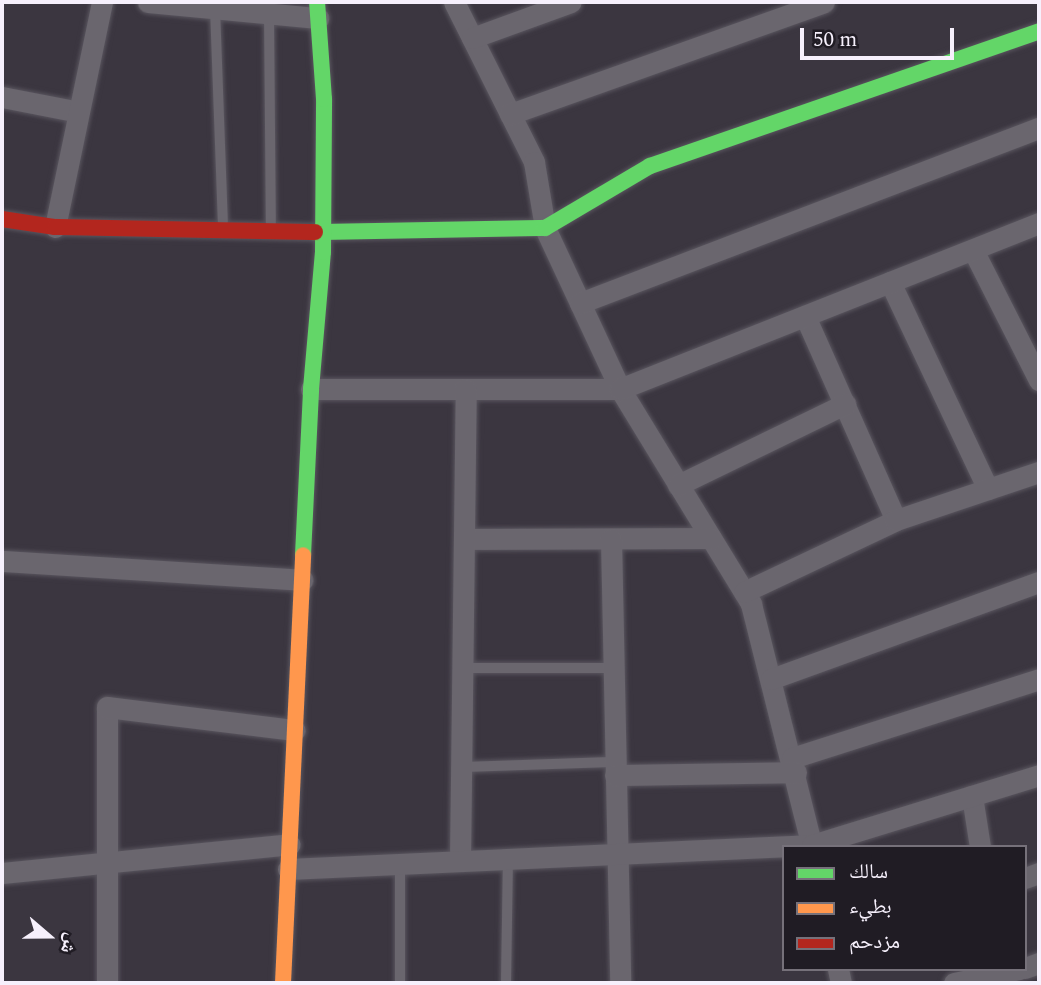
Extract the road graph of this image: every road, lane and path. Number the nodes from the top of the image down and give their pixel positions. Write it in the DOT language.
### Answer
graph roads {
  1 [pos="102,2"];
  2 [pos="148,2"];
  3 [pos="454,2"];
  4 [pos="571,2"];
  5 [pos="824,2"];
  6 [pos="321,7"];
  7 [pos="215,8"];
  8 [pos="269,13"];
  9 [pos="1039,31"];
  10 [pos="472,38"];
  11 [pos="2,97"];
  12 [pos="79,112"];
  13 [pos="510,114"];
  14 [pos="1039,128"];
  15 [pos="2,219"];
  16 [pos="1039,223"];
  17 [pos="55,226"];
  18 [pos="545,228"];
  19 [pos="223,230"];
  20 [pos="271,231"];
  21 [pos="322,233"];
  22 [pos="973,250"];
  23 [pos="890,282"];
  24 [pos="580,303"];
  25 [pos="806,316"];
  26 [pos="1039,380"];
  27 [pos="311,389"];
  28 [pos="466,389"];
  29 [pos="620,389"];
  30 [pos="845,404"];
  31 [pos="1039,472"];
  32 [pos="678,485"];
  33 [pos="988,489"];
  34 [pos="897,520"];
  35 [pos="711,538"];
  36 [pos="464,539"];
  37 [pos="611,539"];
  38 [pos="2,561"];
  39 [pos="302,580"];
  40 [pos="1039,582"];
  41 [pos="744,592"];
  42 [pos="462,668"];
  43 [pos="613,668"];
  44 [pos="771,679"];
  45 [pos="1039,679"];
  46 [pos="295,730"];
  47 [pos="794,765"];
  48 [pos="461,767"];
  49 [pos="615,769"];
  50 [pos="1039,775"];
  51 [pos="972,796"];
  52 [pos="290,844"];
  53 [pos="812,845"];
  54 [pos="815,845"];
  55 [pos="980,845"];
  56 [pos="782,847"];
  57 [pos="616,854"];
  58 [pos="508,859"];
  59 [pos="460,861"];
  60 [pos="107,863"];
  61 [pos="400,864"];
  62 [pos="288,869"];
  63 [pos="2,873"];
  64 [pos="1006,974"];
  65 [pos="107,983"];
  66 [pos="283,983"];
  67 [pos="400,983"];
  68 [pos="506,983"];
  69 [pos="620,983"];
  70 [pos="954,983"];
  1 -- 12 [label="street"];
  2 -- 7 [label="street"];
  3 -- 10 [label="street"];
  4 -- 10 [label="street"];
  5 -- 13 [label="street"];
  6 -- 8 [label="street"];
  6 -- 21 [label="street"];
  7 -- 8 [label="street"];
  7 -- 19 [label="lane"];
  8 -- 20 [label="lane"];
  9 -- 18 [label="street"];
  10 -- 13 [label="street"];
  11 -- 12 [label="street"];
  12 -- 17 [label="street"];
  13 -- 18 [label="street"];
  14 -- 24 [label="street"];
  15 -- 17 [label="street"];
  16 -- 22 [label="street"];
  17 -- 19 [label="street"];
  18 -- 21 [label="street"];
  18 -- 24 [label="street"];
  19 -- 20 [label="street"];
  20 -- 21 [label="street"];
  21 -- 27 [label="street"];
  22 -- 23 [label="street"];
  22 -- 26 [label="street"];
  23 -- 25 [label="street"];
  23 -- 33 [label="street"];
  24 -- 29 [label="street"];
  25 -- 29 [label="street"];
  25 -- 30 [label="street"];
  27 -- 28 [label="street"];
  27 -- 39 [label="street"];
  28 -- 29 [label="street"];
  28 -- 36 [label="street"];
  29 -- 32 [label="street"];
  30 -- 32 [label="street"];
  30 -- 34 [label="street"];
  31 -- 33 [label="street"];
  32 -- 35 [label="street"];
  33 -- 34 [label="street"];
  34 -- 41 [label="street"];
  35 -- 37 [label="street"];
  35 -- 41 [label="street"];
  36 -- 37 [label="street"];
  36 -- 42 [label="street"];
  37 -- 43 [label="street"];
  38 -- 39 [label="street"];
  39 -- 46 [label="street"];
  40 -- 44 [label="street"];
  41 -- 44 [label="street"];
  42 -- 43 [label="lane"];
  42 -- 48 [label="street"];
  43 -- 49 [label="street"];
  44 -- 47 [label="street"];
  45 -- 47 [label="street"];
  46 -- 52 [label="street"];
  46 -- 60 [label="street"];
  47 -- 49 [label="street"];
  47 -- 53 [label="street"];
  48 -- 49 [label="lane"];
  48 -- 59 [label="street"];
  49 -- 57 [label="street"];
  50 -- 51 [label="street"];
  51 -- 54 [label="street"];
  51 -- 55 [label="street"];
  52 -- 60 [label="street"];
  52 -- 62 [label="street"];
  56 -- 57 [label="street"];
  57 -- 58 [label="street"];
  57 -- 69 [label="street"];
  58 -- 59 [label="street"];
  58 -- 68 [label="lane"];
  59 -- 61 [label="street"];
  60 -- 63 [label="street"];
  60 -- 65 [label="street"];
  61 -- 62 [label="street"];
  61 -- 67 [label="lane"];
  62 -- 66 [label="street"];
  64 -- 70 [label="street"];
}
